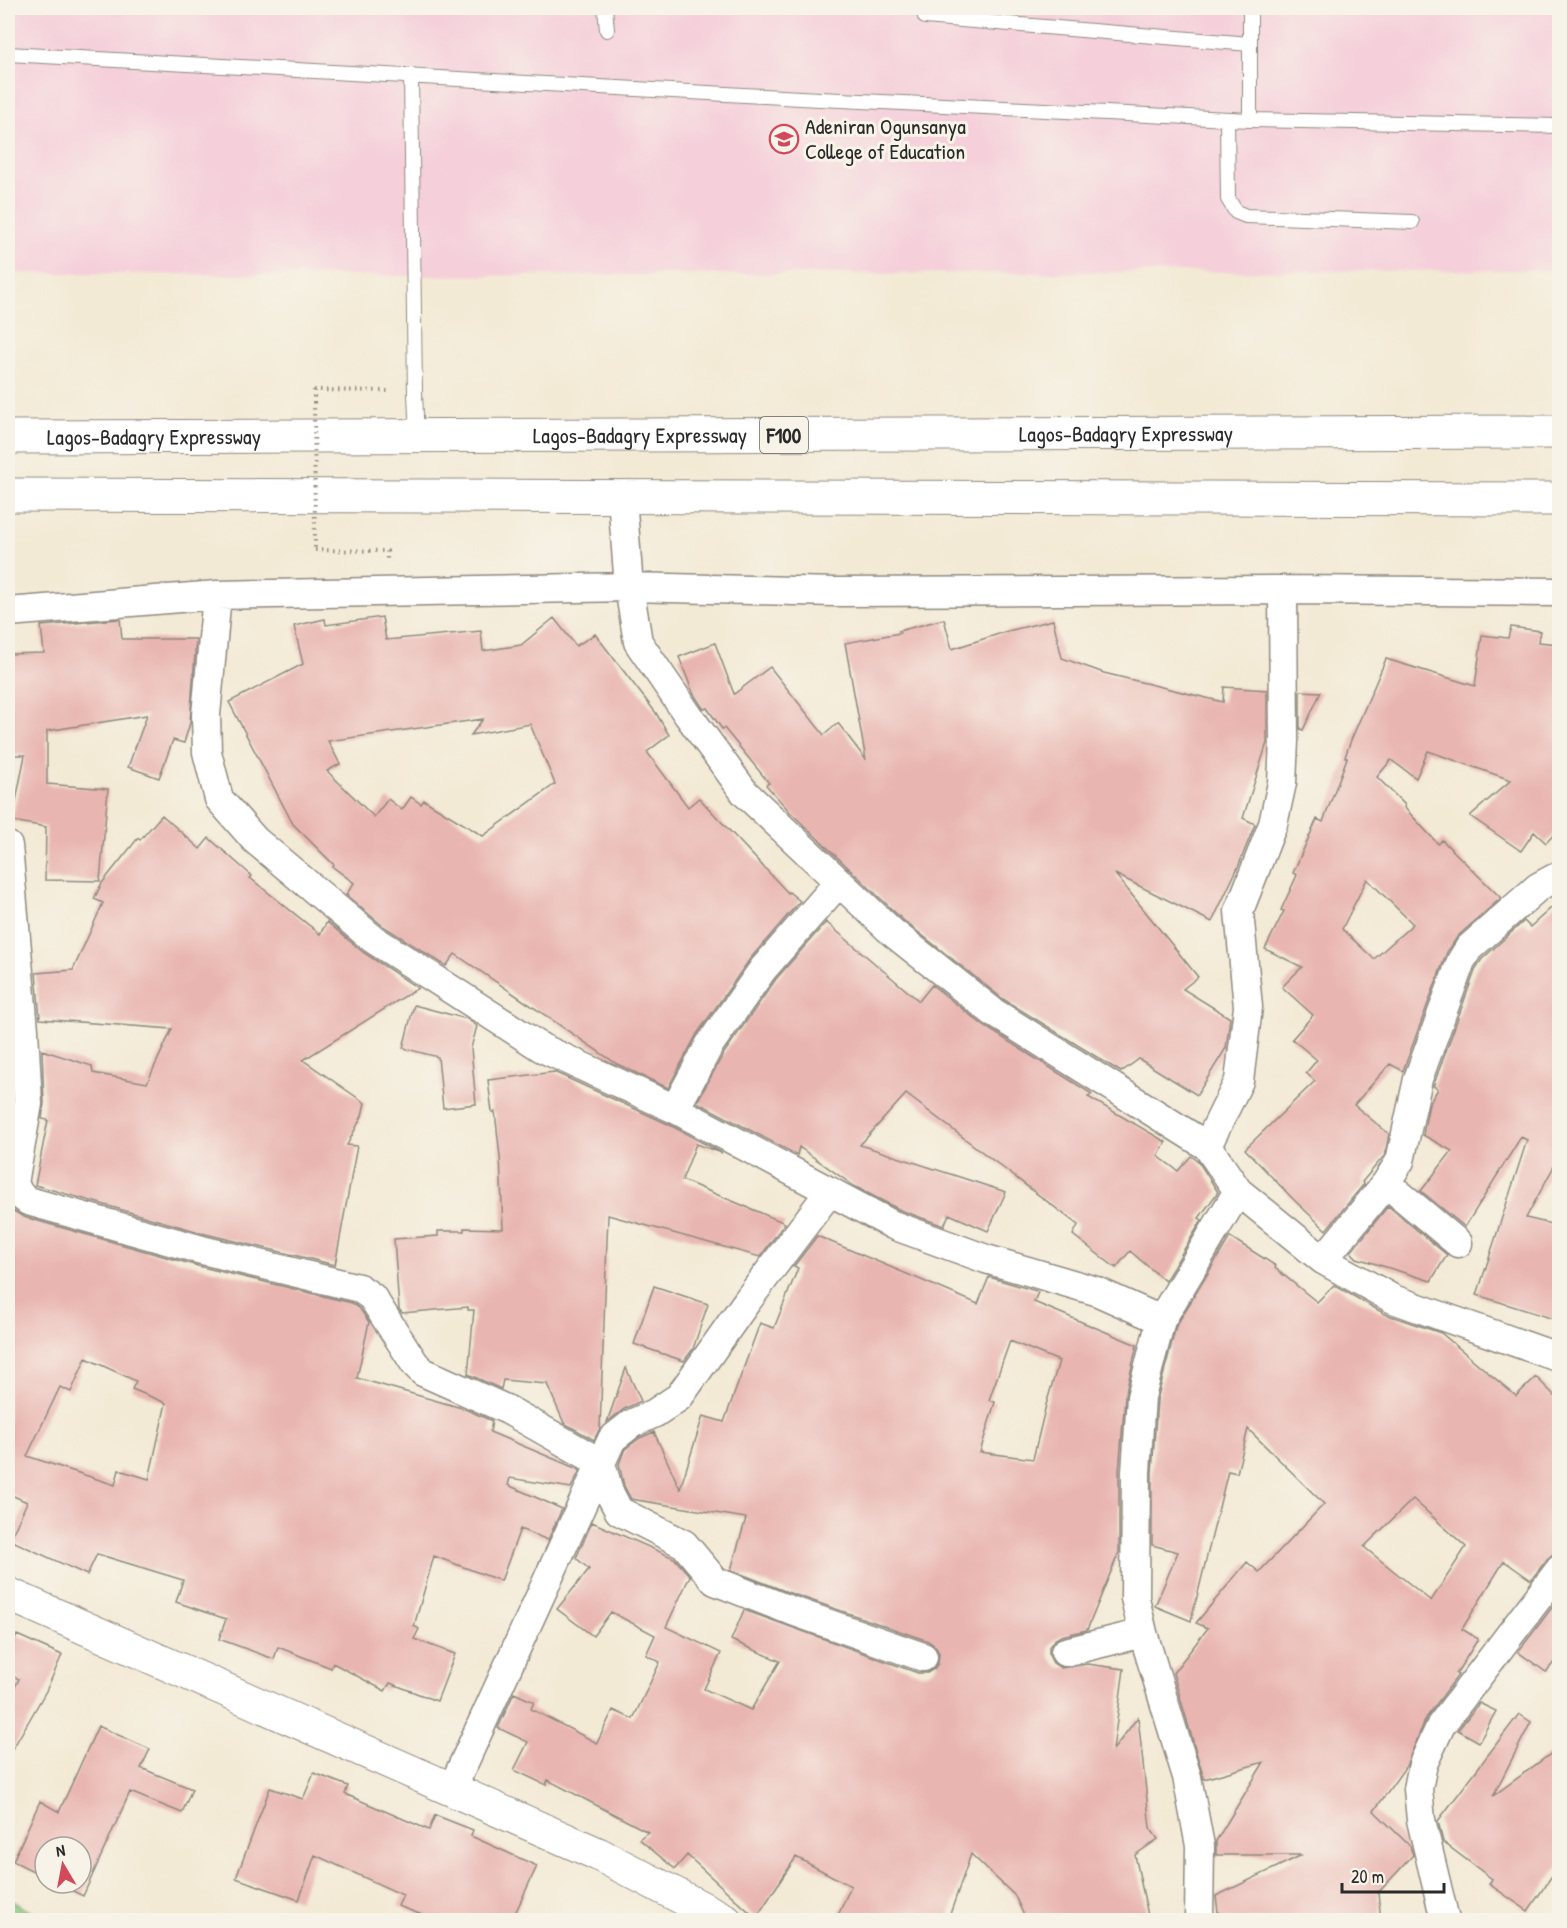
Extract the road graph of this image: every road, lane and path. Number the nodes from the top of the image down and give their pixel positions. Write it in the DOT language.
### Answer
graph roads {
  1 [pos="604,8"];
  2 [pos="1250,8"];
  3 [pos="925,18"];
  4 [pos="607,30"];
  5 [pos="1250,45"];
  6 [pos="8,54"];
  7 [pos="411,75"];
  8 [pos="1227,118"];
  9 [pos="1250,120"];
  10 [pos="1560,126"];
  11 [pos="1412,222"];
  12 [pos="385,391"];
  13 [pos="1560,432"];
  14 [pos="417,436"];
  15 [pos="8,437"];
  16 [pos="8,495"];
  17 [pos="622,497"];
  18 [pos="1560,499"];
  19 [pos="387,551"];
  20 [pos="629,587"];
  21 [pos="1283,591"];
  22 [pos="1560,592"];
  23 [pos="217,595"];
  24 [pos="8,612"];
  25 [pos="8,846"];
  26 [pos="1560,875"];
  27 [pos="839,882"];
  28 [pos="675,1109"];
  29 [pos="1207,1146"];
  30 [pos="1386,1183"];
  31 [pos="830,1191"];
  32 [pos="1238,1191"];
  33 [pos="1458,1243"];
  34 [pos="1323,1260"];
  35 [pos="1161,1320"];
  36 [pos="1560,1358"];
  37 [pos="601,1463"];
  38 [pos="1560,1569"];
  39 [pos="8,1594"];
  40 [pos="1143,1633"];
  41 [pos="1065,1652"];
  42 [pos="923,1657"];
  43 [pos="451,1791"];
  44 [pos="725,1920"];
  45 [pos="1199,1920"];
  46 [pos="1445,1920"];
  1 -- 4 [label="lane"];
  2 -- 5 [label="lane"];
  3 -- 5 [label="lane"];
  5 -- 9 [label="lane"];
  6 -- 7 [label="lane"];
  7 -- 8 [label="lane"];
  7 -- 14 [label="lane"];
  8 -- 9 [label="lane"];
  8 -- 11 [label="lane"];
  9 -- 10 [label="lane"];
  12 -- 19 [label="path, bridge"];
  13 -- 14 [label="main road, Lagos-Badagry Expressway / F100"];
  14 -- 15 [label="main road, Lagos-Badagry Expressway / F100"];
  16 -- 17 [label="main road"];
  17 -- 18 [label="main road"];
  17 -- 20 [label="street"];
  20 -- 21 [label="street"];
  20 -- 23 [label="street"];
  20 -- 27 [label="street"];
  21 -- 22 [label="street"];
  21 -- 29 [label="street"];
  23 -- 24 [label="street"];
  23 -- 28 [label="street"];
  25 -- 37 [label="street"];
  26 -- 30 [label="street"];
  27 -- 28 [label="street"];
  27 -- 29 [label="street"];
  28 -- 31 [label="street"];
  29 -- 32 [label="street"];
  30 -- 33 [label="street"];
  30 -- 34 [label="street"];
  31 -- 35 [label="street"];
  31 -- 37 [label="street"];
  32 -- 34 [label="street"];
  32 -- 35 [label="street"];
  34 -- 36 [label="street"];
  35 -- 40 [label="street"];
  37 -- 42 [label="street"];
  37 -- 43 [label="street"];
  38 -- 46 [label="street"];
  39 -- 43 [label="main road"];
  40 -- 41 [label="street"];
  40 -- 45 [label="street"];
  43 -- 44 [label="main road"];
}
